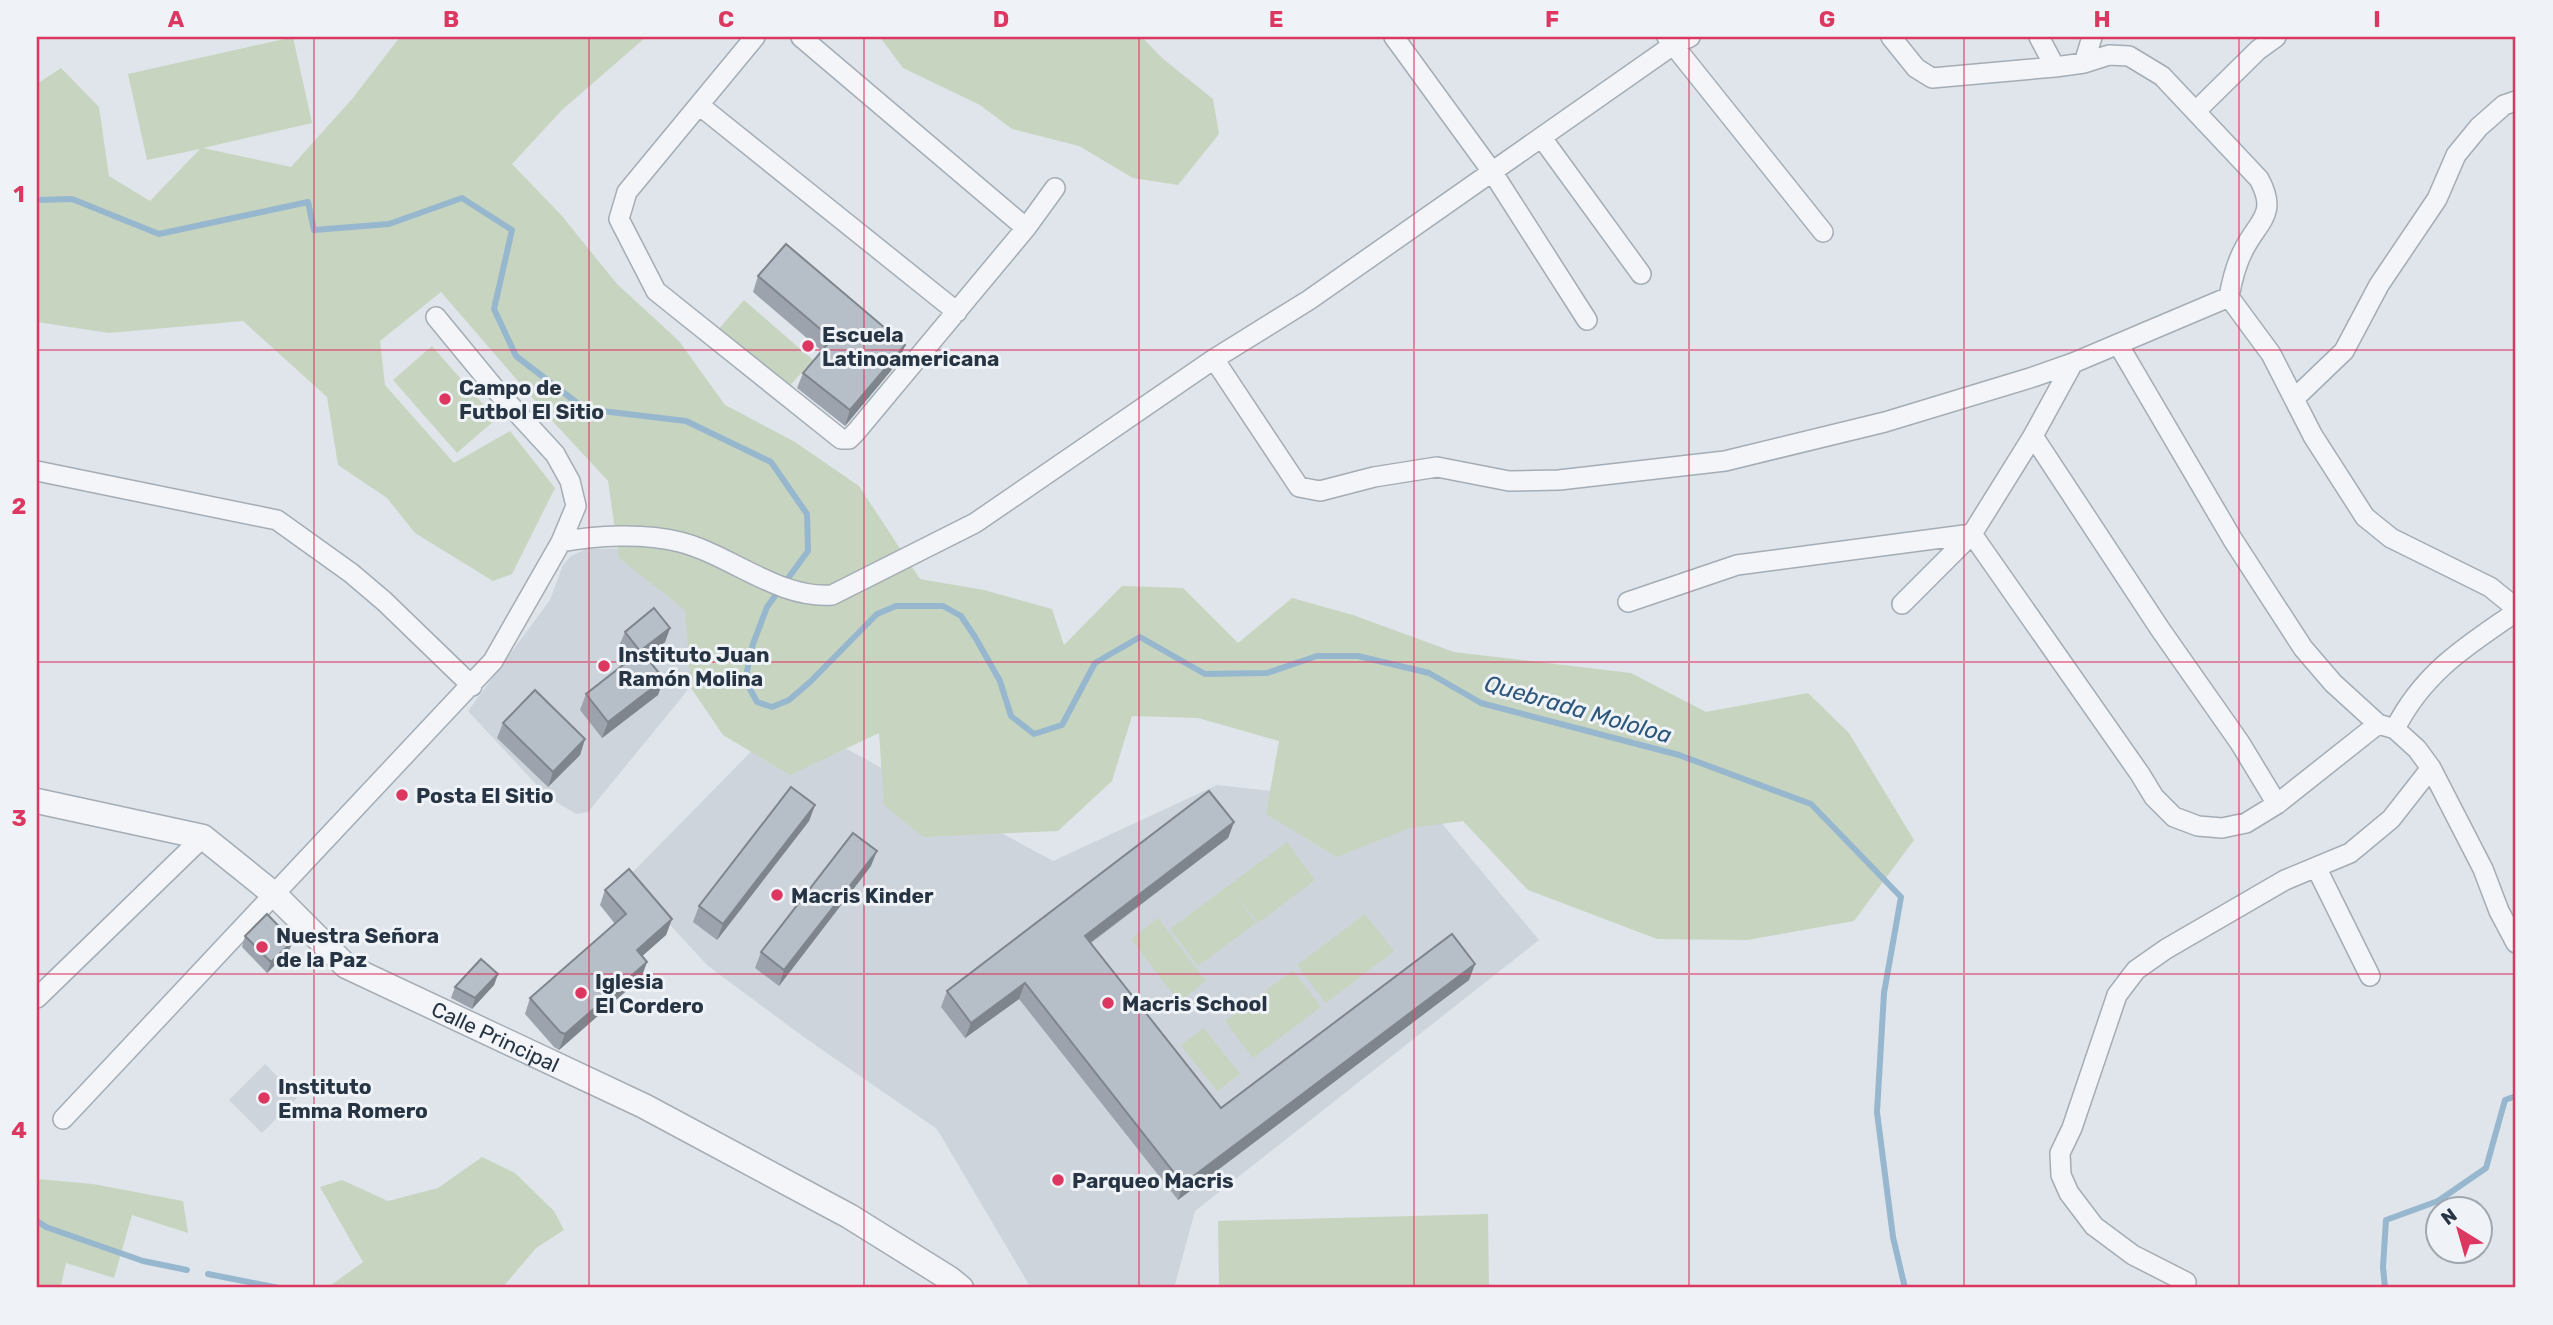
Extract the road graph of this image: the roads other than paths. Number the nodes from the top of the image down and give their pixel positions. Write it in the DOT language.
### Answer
graph roads {
  1 [pos="755,37"];
  2 [pos="801,37"];
  3 [pos="1394,37"];
  4 [pos="1891,37"];
  5 [pos="2039,37"];
  6 [pos="2092,37"];
  7 [pos="2276,37"];
  8 [pos="1677,40"];
  9 [pos="2084,63"];
  10 [pos="2055,67"];
  11 [pos="2516,101"];
  12 [pos="699,105"];
  13 [pos="2196,111"];
  14 [pos="1542,138"];
  15 [pos="1493,173"];
  16 [pos="1055,188"];
  17 [pos="1026,228"];
  18 [pos="1823,232"];
  19 [pos="1641,274"];
  20 [pos="2229,297"];
  21 [pos="957,312"];
  22 [pos="436,317"];
  23 [pos="1587,320"];
  24 [pos="2118,344"];
  25 [pos="1214,359"];
  26 [pos="2073,363"];
  27 [pos="2295,398"];
  28 [pos="2033,436"];
  29 [pos="37,471"];
  30 [pos="1972,534"];
  31 [pos="561,542"];
  32 [pos="1628,602"];
  33 [pos="1902,604"];
  34 [pos="2516,610"];
  35 [pos="472,686"];
  36 [pos="2387,727"];
  37 [pos="2431,768"];
  38 [pos="37,801"];
  39 [pos="2277,804"];
  40 [pos="203,837"];
  41 [pos="2316,869"];
  42 [pos="275,895"];
  43 [pos="2516,943"];
  44 [pos="2370,976"];
  45 [pos="37,998"];
  46 [pos="63,1119"];
  47 [pos="2186,1282"];
  48 [pos="961,1288"];
  1 -- 12 [label="street"];
  2 -- 17 [label="street"];
  3 -- 15 [label="street"];
  4 -- 10 [label="street"];
  5 -- 10 [label="street"];
  6 -- 9 [label="street"];
  7 -- 13 [label="street"];
  8 -- 14 [label="street"];
  8 -- 18 [label="street"];
  9 -- 10 [label="street"];
  9 -- 13 [label="street"];
  11 -- 27 [label="street"];
  12 -- 21 [label="street"];
  12 -- 21 [label="street"];
  13 -- 20 [label="street"];
  14 -- 15 [label="street"];
  14 -- 19 [label="street"];
  15 -- 23 [label="street"];
  15 -- 25 [label="street"];
  16 -- 17 [label="street"];
  17 -- 21 [label="street"];
  20 -- 24 [label="street"];
  20 -- 27 [label="street"];
  22 -- 31 [label="street"];
  24 -- 26 [label="street"];
  24 -- 36 [label="street"];
  25 -- 26 [label="street"];
  25 -- 31 [label="street"];
  26 -- 28 [label="street"];
  27 -- 34 [label="street"];
  28 -- 30 [label="street"];
  28 -- 39 [label="street"];
  29 -- 35 [label="street"];
  30 -- 32 [label="street"];
  30 -- 33 [label="street"];
  30 -- 39 [label="street"];
  31 -- 35 [label="street"];
  34 -- 36 [label="street"];
  35 -- 42 [label="street"];
  36 -- 37 [label="street"];
  36 -- 39 [label="street"];
  37 -- 41 [label="street"];
  37 -- 43 [label="street"];
  38 -- 40 [label="street, Calle Principal"];
  40 -- 42 [label="street, Calle Principal"];
  40 -- 45 [label="street"];
  41 -- 44 [label="street"];
  41 -- 47 [label="street"];
  42 -- 46 [label="street"];
  42 -- 48 [label="street, Calle Principal"];
}
